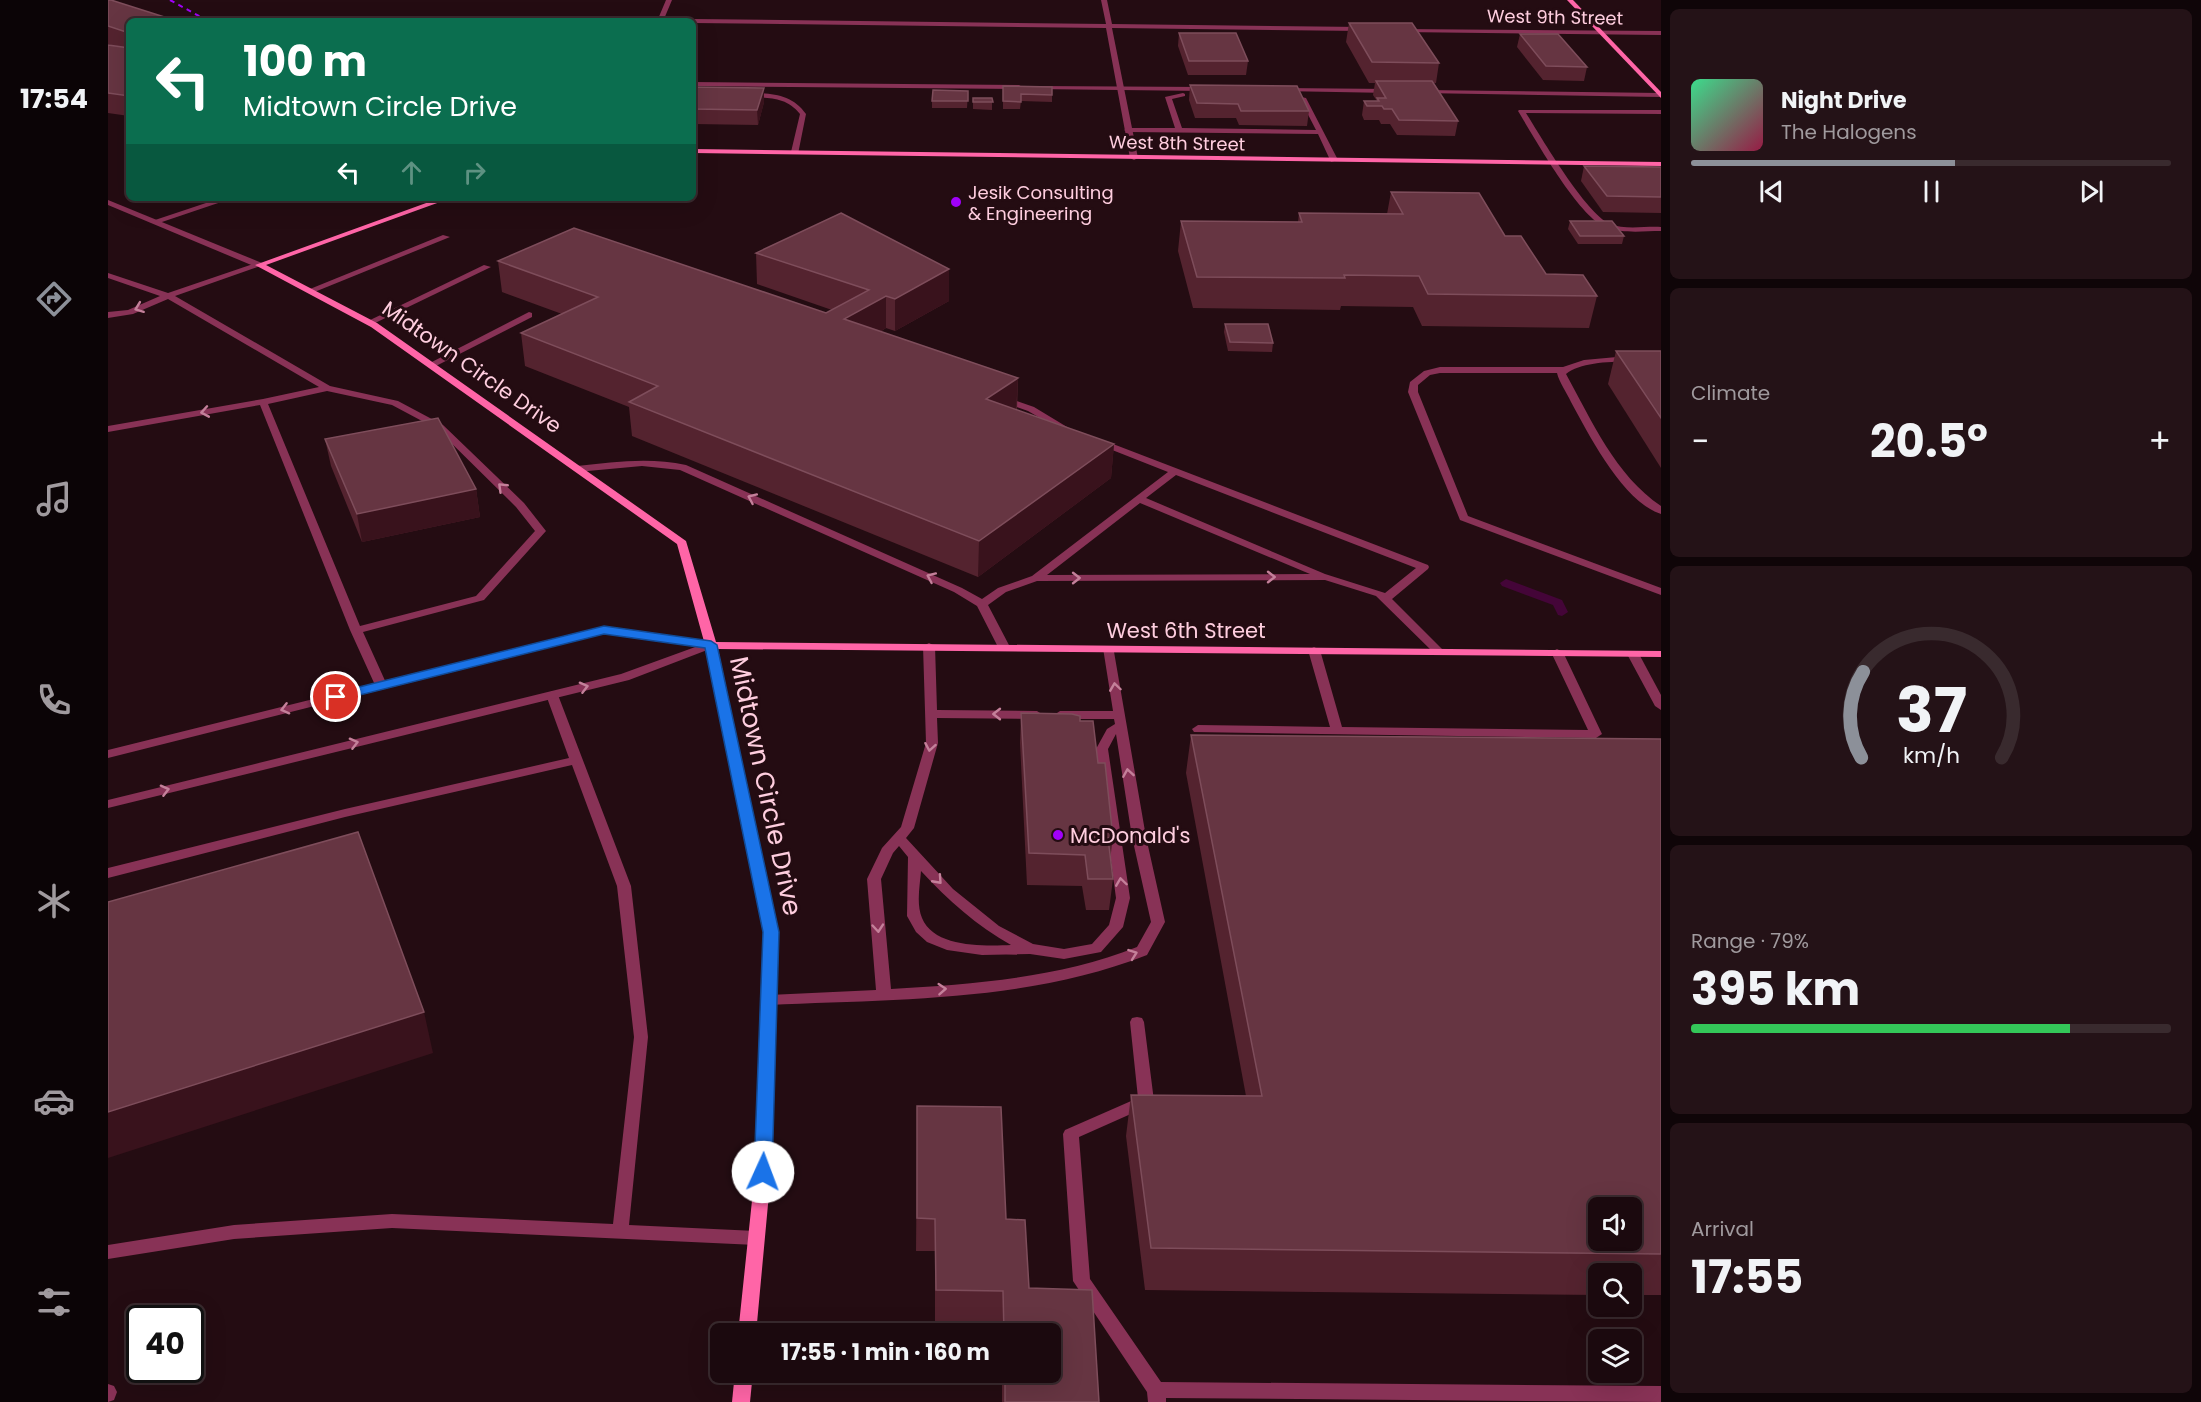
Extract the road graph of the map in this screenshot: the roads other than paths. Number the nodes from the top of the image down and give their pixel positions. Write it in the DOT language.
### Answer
graph roads {
  1 [pos="669,0"];
  2 [pos="1104,0"];
  3 [pos="1570,0"];
  4 [pos="661,18"];
  5 [pos="696,21"];
  6 [pos="1108,26"];
  7 [pos="1366,29"];
  8 [pos="1390,30"];
  9 [pos="1601,33"];
  10 [pos="1661,33"];
  11 [pos="696,84"];
  12 [pos="1120,88"];
  13 [pos="1215,89"];
  14 [pos="1402,91"];
  15 [pos="1414,92"];
  16 [pos="737,94"];
  17 [pos="1207,95"];
  18 [pos="1661,96"];
  19 [pos="1661,111"];
  20 [pos="1128,130"];
  21 [pos="1179,130"];
  22 [pos="1320,132"];
  23 [pos="696,151"];
  24 [pos="795,152"];
  25 [pos="1134,158"];
  26 [pos="1334,160"];
  27 [pos="1554,163"];
  28 [pos="1661,164"];
  29 [pos="108,201"];
  30 [pos="220,201"];
  31 [pos="439,201"];
  32 [pos="117,204"];
  33 [pos="108,208"];
  34 [pos="156,221"];
  35 [pos="1661,229"];
  36 [pos="446,237"];
  37 [pos="259,265"];
  38 [pos="487,267"];
  39 [pos="108,275"];
  40 [pos="309,291"];
  41 [pos="168,296"];
  42 [pos="108,315"];
  43 [pos="529,315"];
  44 [pos="370,322"];
  45 [pos="1661,359"];
  46 [pos="431,365"];
  47 [pos="1564,370"];
  48 [pos="327,388"];
  49 [pos="988,394"];
  50 [pos="263,402"];
  51 [pos="108,429"];
  52 [pos="1074,433"];
  53 [pos="1085,437"];
  54 [pos="577,469"];
  55 [pos="1175,471"];
  56 [pos="1139,499"];
  57 [pos="1661,511"];
  58 [pos="1326,577"];
  59 [pos="1036,578"];
  60 [pos="1661,592"];
  61 [pos="1384,598"];
  62 [pos="982,604"];
  63 [pos="356,630"];
  64 [pos="711,645"];
  65 [pos="929,646"];
  66 [pos="1005,647"];
  67 [pos="1109,648"];
  68 [pos="1314,650"];
  69 [pos="1438,651"];
  70 [pos="1557,652"];
  71 [pos="1633,654"];
  72 [pos="1661,654"];
  73 [pos="381,685"];
  74 [pos="552,695"];
  75 [pos="1661,706"];
  76 [pos="931,714"];
  77 [pos="1120,720"];
  78 [pos="1198,729"];
  79 [pos="1337,731"];
  80 [pos="108,754"];
  81 [pos="576,760"];
  82 [pos="108,804"];
  83 [pos="898,837"];
  84 [pos="915,855"];
  85 [pos="108,873"];
  86 [pos="1030,949"];
  87 [pos="884,993"];
  88 [pos="769,1000"];
  89 [pos="1137,1022"];
  90 [pos="620,1232"];
  91 [pos="756,1238"];
  92 [pos="108,1252"];
  93 [pos="748,1323"];
  94 [pos="743,1383"];
  95 [pos="1661,1394"];
  96 [pos="1156,1396"];
  97 [pos="1550,1397"];
  98 [pos="741,1402"];
  1 -- 4 [label="street"];
  2 -- 6 [label="street"];
  3 -- 9 [label="street"];
  5 -- 6 [label="street"];
  6 -- 7 [label="street"];
  6 -- 12 [label="street"];
  8 -- 9 [label="street, West 9th Street"];
  9 -- 10 [label="street, West 9th Street"];
  9 -- 18 [label="street"];
  11 -- 12 [label="street"];
  12 -- 13 [label="street"];
  12 -- 20 [label="street"];
  14 -- 22 [label="street"];
  15 -- 18 [label="street"];
  16 -- 24 [label="street"];
  17 -- 21 [label="street"];
  19 -- 27 [label="street"];
  20 -- 21 [label="street"];
  20 -- 25 [label="street"];
  21 -- 22 [label="street"];
  22 -- 26 [label="street"];
  23 -- 24 [label="street, West 8th Street"];
  24 -- 25 [label="street, West 8th Street"];
  25 -- 26 [label="street, West 8th Street"];
  26 -- 27 [label="street, West 8th Street"];
  27 -- 28 [label="street, West 8th Street"];
  27 -- 35 [label="street"];
  29 -- 32 [label="street"];
  30 -- 34 [label="street"];
  31 -- 37 [label="street"];
  32 -- 33 [label="street"];
  32 -- 34 [label="street"];
  34 -- 37 [label="street"];
  36 -- 40 [label="street"];
  37 -- 40 [label="street, Midtown Circle Drive"];
  37 -- 41 [label="street"];
  38 -- 44 [label="street"];
  39 -- 41 [label="street"];
  40 -- 44 [label="street, Midtown Circle Drive"];
  41 -- 42 [label="street, one-way"];
  41 -- 48 [label="street"];
  43 -- 46 [label="street"];
  44 -- 46 [label="street, Midtown Circle Drive"];
  45 -- 47 [label="street"];
  46 -- 54 [label="street, Midtown Circle Drive"];
  47 -- 57 [label="street"];
  47 -- 60 [label="street"];
  48 -- 50 [label="street"];
  63 -- 48 [label="street, one-way"];
  49 -- 52 [label="street"];
  50 -- 51 [label="street, one-way"];
  50 -- 63 [label="street"];
  53 -- 55 [label="street"];
  62 -- 54 [label="street, one-way"];
  54 -- 64 [label="street, Midtown Circle Drive"];
  55 -- 56 [label="street"];
  55 -- 61 [label="street"];
  56 -- 58 [label="street"];
  56 -- 59 [label="street"];
  59 -- 58 [label="street, one-way"];
  58 -- 61 [label="street"];
  59 -- 62 [label="street"];
  61 -- 69 [label="street"];
  62 -- 66 [label="street"];
  63 -- 73 [label="street"];
  64 -- 65 [label="street, West 6th Street"];
  64 -- 73 [label="street, Midtown Circle Drive"];
  74 -- 64 [label="street, Midtown Circle Drive, one-way"];
  64 -- 88 [label="street, Midtown Circle Drive"];
  65 -- 66 [label="street, West 6th Street"];
  65 -- 76 [label="street"];
  66 -- 67 [label="street, West 6th Street"];
  67 -- 68 [label="street, West 6th Street"];
  77 -- 67 [label="street, one-way"];
  68 -- 69 [label="street, West 6th Street"];
  68 -- 79 [label="street"];
  69 -- 70 [label="street, West 6th Street"];
  70 -- 71 [label="street, West 6th Street"];
  70 -- 79 [label="street"];
  71 -- 72 [label="street, West 6th Street"];
  71 -- 75 [label="street"];
  73 -- 80 [label="street, Midtown Circle Drive, one-way"];
  74 -- 81 [label="street"];
  82 -- 74 [label="street, Midtown Circle Drive, one-way"];
  77 -- 76 [label="street, one-way"];
  76 -- 83 [label="street, one-way"];
  86 -- 77 [label="street, one-way"];
  87 -- 77 [label="street, one-way"];
  78 -- 79 [label="street"];
  81 -- 85 [label="street"];
  81 -- 90 [label="street"];
  83 -- 84 [label="street"];
  83 -- 87 [label="street, one-way"];
  84 -- 86 [label="street, one-way"];
  84 -- 86 [label="street"];
  87 -- 88 [label="street"];
  88 -- 91 [label="street, Midtown Circle Drive"];
  89 -- 96 [label="street"];
  90 -- 91 [label="street"];
  90 -- 92 [label="street"];
  91 -- 93 [label="street, Midtown Circle Drive"];
  94 -- 98 [label="street"];
  95 -- 97 [label="street"];
  96 -- 97 [label="street"];
}
